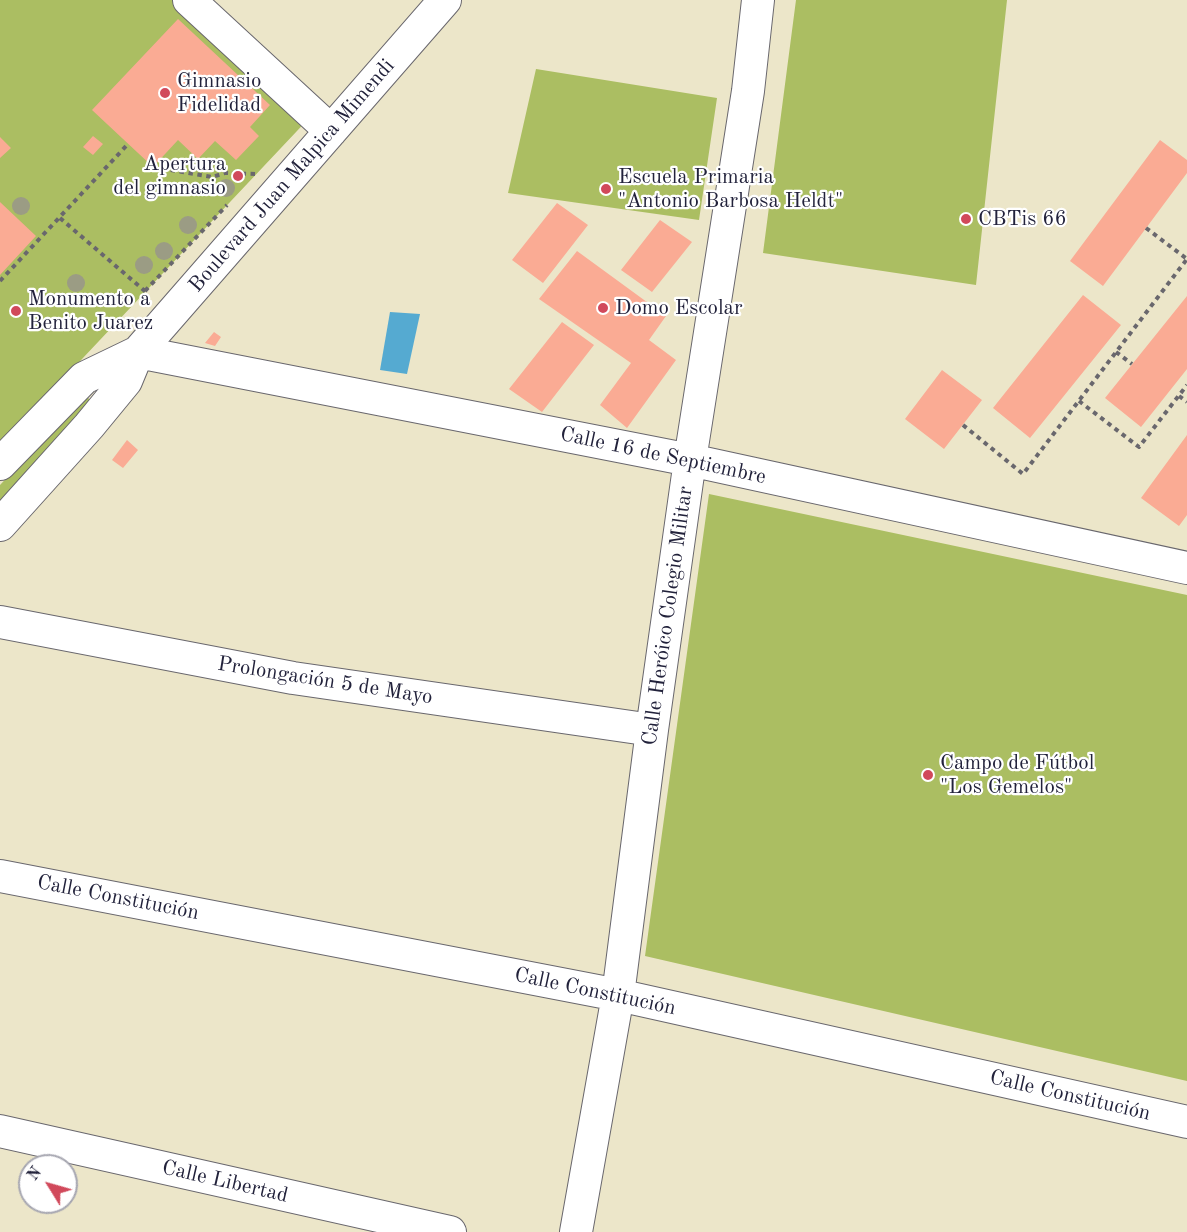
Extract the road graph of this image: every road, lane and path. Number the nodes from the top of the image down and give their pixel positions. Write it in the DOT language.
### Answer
graph roads {
  1 [pos="189,0"];
  2 [pos="445,0"];
  3 [pos="758,0"];
  4 [pos="331,131"];
  5 [pos="128,144"];
  6 [pos="153,167"];
  7 [pos="249,182"];
  8 [pos="233,199"];
  9 [pos="60,218"];
  10 [pos="1146,228"];
  11 [pos="1187,259"];
  12 [pos="0,281"];
  13 [pos="145,291"];
  14 [pos="171,315"];
  15 [pos="138,352"];
  16 [pos="1116,352"];
  17 [pos="1132,364"];
  18 [pos="1187,385"];
  19 [pos="1179,396"];
  20 [pos="1078,401"];
  21 [pos="1187,402"];
  22 [pos="963,425"];
  23 [pos="690,460"];
  24 [pos="0,465"];
  25 [pos="0,525"];
  26 [pos="1187,568"];
  27 [pos="0,622"];
  28 [pos="652,730"];
  29 [pos="0,876"];
  30 [pos="618,995"];
  31 [pos="1187,1122"];
  32 [pos="0,1131"];
  33 [pos="450,1232"];
  34 [pos="576,1232"];
  1 -- 4 [label="street"];
  2 -- 4 [label="street, Boulevard Juan Malpica Mimendi"];
  3 -- 23 [label="street, Calle Heróico Colegio Militar"];
  4 -- 14 [label="street, Boulevard Juan Malpica Mimendi"];
  5 -- 9 [label="path"];
  6 -- 7 [label="path"];
  8 -- 13 [label="path"];
  9 -- 12 [label="path"];
  9 -- 13 [label="path"];
  10 -- 11 [label="path"];
  11 -- 16 [label="path"];
  13 -- 14 [label="path"];
  14 -- 15 [label="street, Boulevard Juan Malpica Mimendi"];
  15 -- 23 [label="street, Calle 16 de Septiembre"];
  15 -- 24 [label="street, Boulevard Juan Malpica Mimendi"];
  15 -- 25 [label="street, Boulevard Juan Malpica Mimendi"];
  16 -- 17 [label="path"];
  16 -- 20 [label="path"];
  18 -- 19 [label="path"];
  19 -- 20 [label="path"];
  19 -- 21 [label="path"];
  20 -- 22 [label="path"];
  23 -- 26 [label="street, Calle 16 de Septiembre"];
  23 -- 28 [label="street, Calle Heróico Colegio Militar"];
  27 -- 28 [label="street, Prolongación 5 de Mayo"];
  28 -- 30 [label="street, Calle Heróico Colegio Militar"];
  29 -- 30 [label="street, Calle Constitución"];
  30 -- 31 [label="street, Calle Constitución"];
  30 -- 34 [label="street, Calle Heróico Colegio Militar"];
  32 -- 33 [label="street, Calle Libertad"];
}
